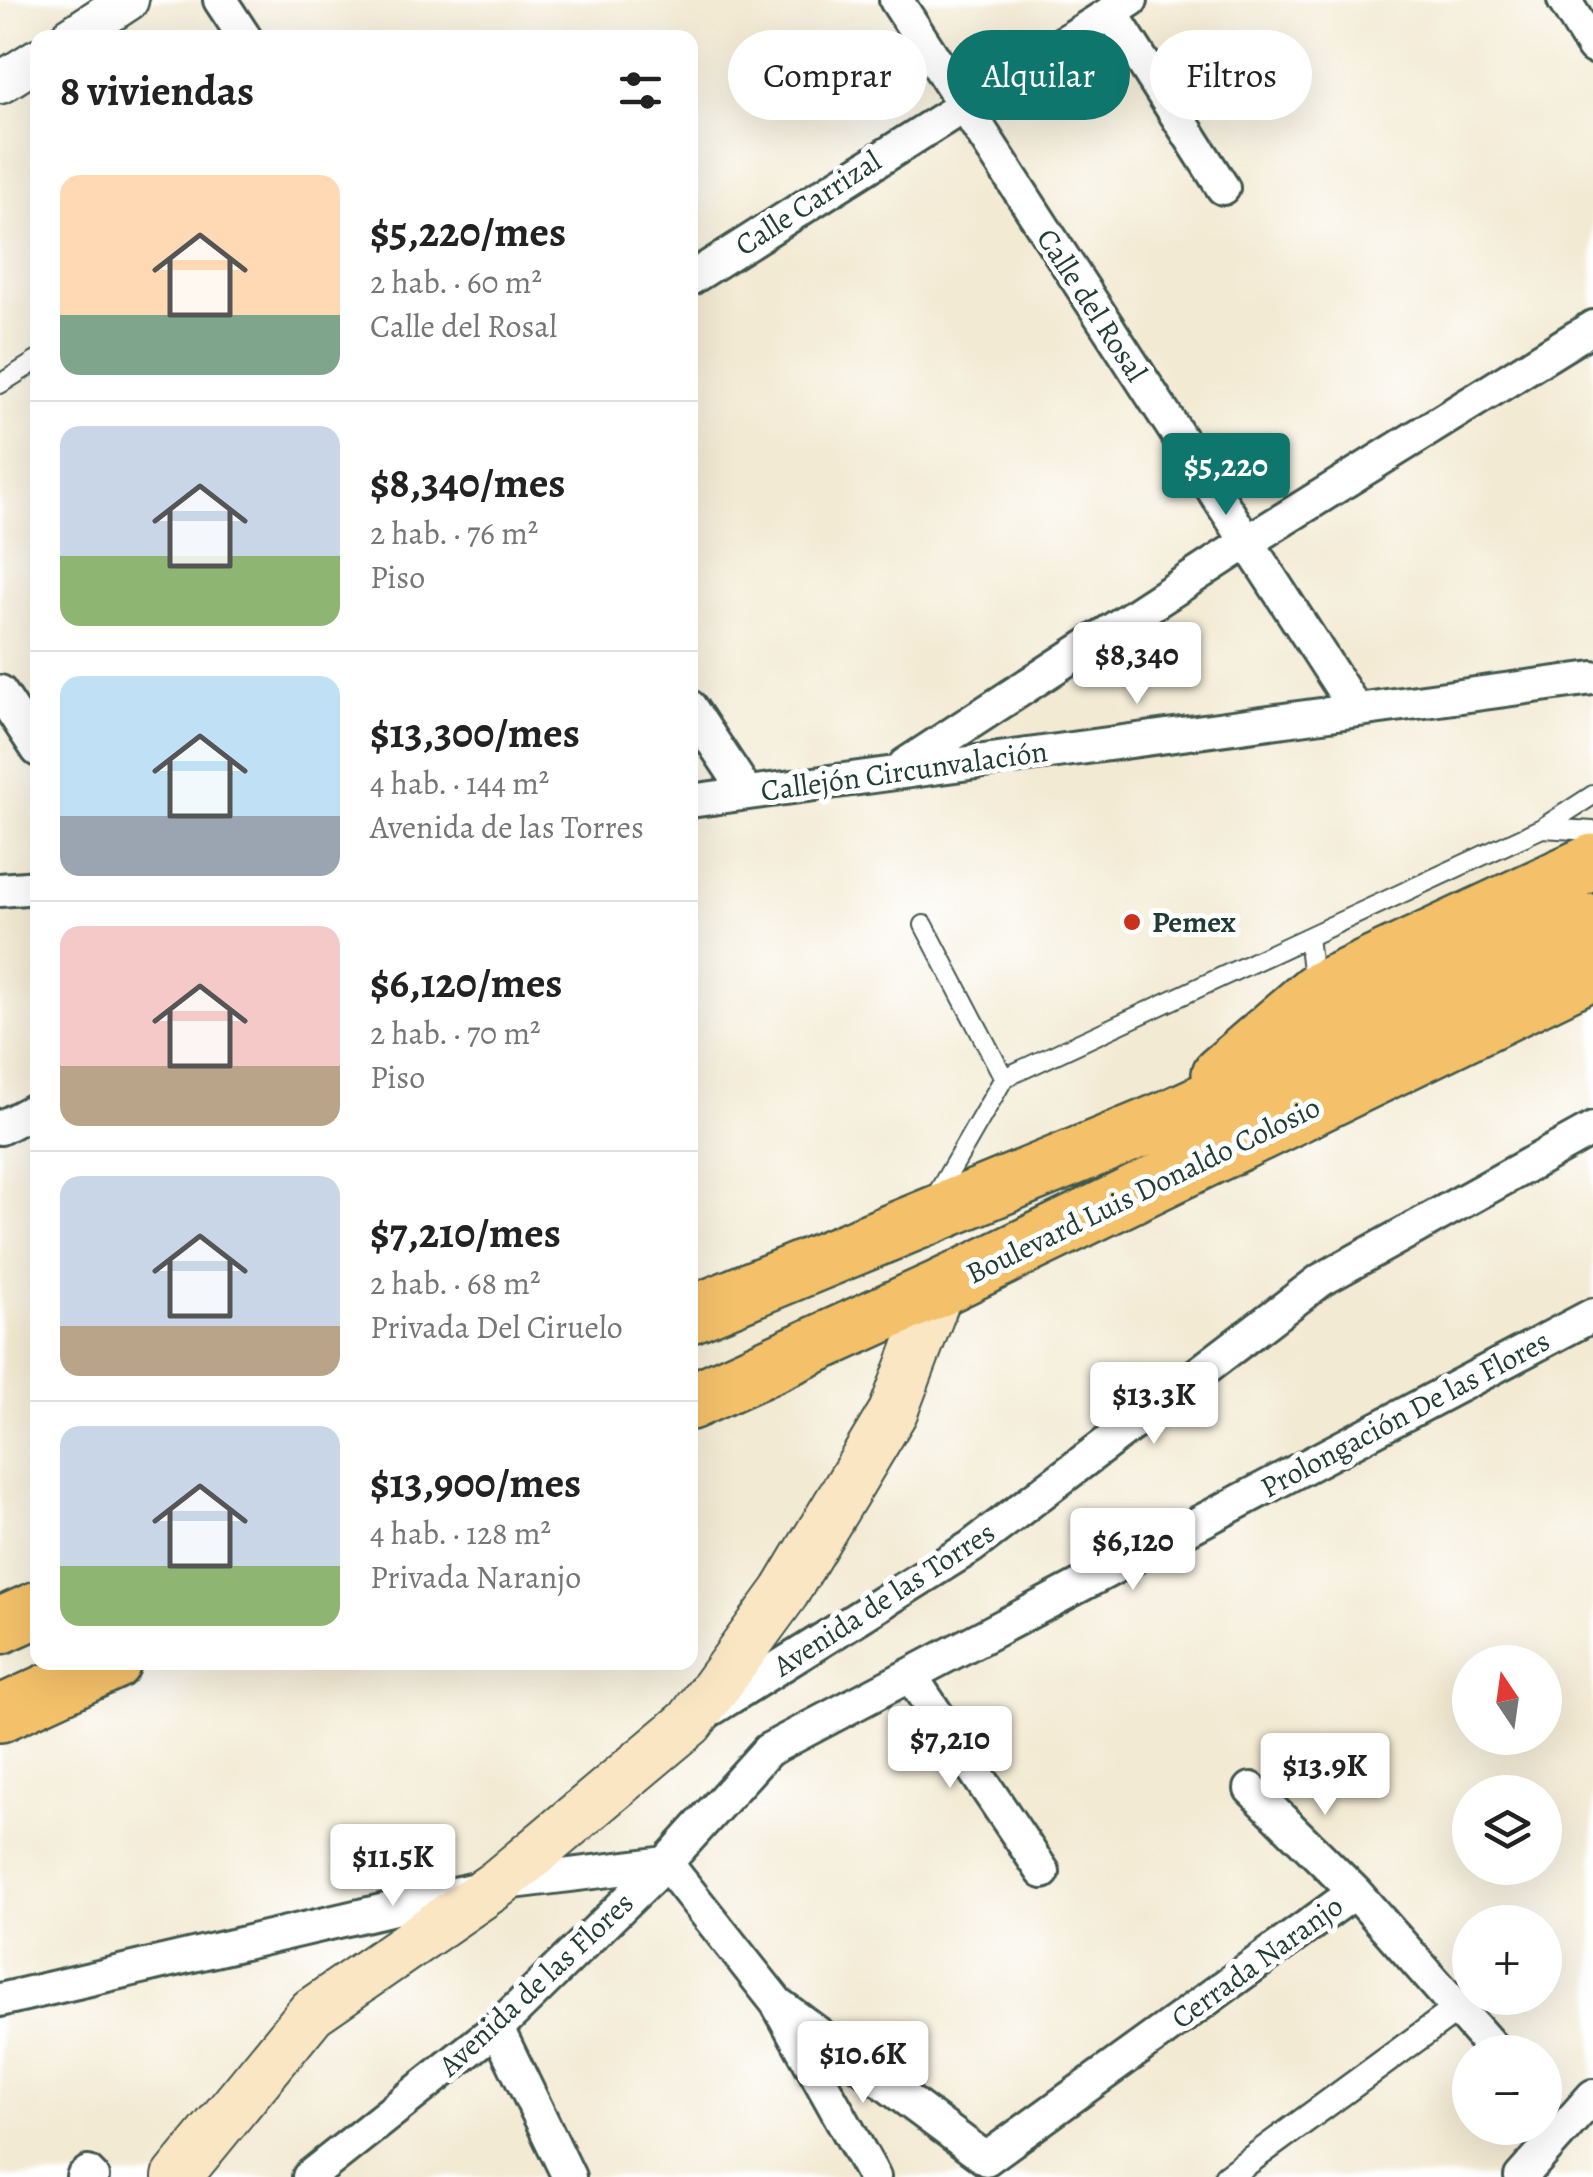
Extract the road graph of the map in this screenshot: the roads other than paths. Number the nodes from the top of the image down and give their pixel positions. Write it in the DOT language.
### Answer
graph roads {
  1 [pos="128,0"];
  2 [pos="220,0"];
  3 [pos="896,0"];
  4 [pos="1564,0"];
  5 [pos="1121,6"];
  6 [pos="82,30"];
  7 [pos="241,30"];
  8 [pos="1082,30"];
  9 [pos="1593,47"];
  10 [pos="30,63"];
  11 [pos="947,80"];
  12 [pos="0,83"];
  13 [pos="947,114"];
  14 [pos="972,120"];
  15 [pos="1223,188"];
  16 [pos="698,273"];
  17 [pos="1593,327"];
  18 [pos="30,365"];
  19 [pos="0,384"];
  20 [pos="1247,542"];
  21 [pos="1593,678"];
  22 [pos="13,708"];
  23 [pos="1356,710"];
  24 [pos="698,720"];
  25 [pos="30,737"];
  26 [pos="898,770"];
  27 [pos="746,793"];
  28 [pos="1593,794"];
  29 [pos="698,800"];
  30 [pos="1542,828"];
  31 [pos="1593,830"];
  32 [pos="1593,862"];
  33 [pos="30,888"];
  34 [pos="0,890"];
  35 [pos="1593,922"];
  36 [pos="924,925"];
  37 [pos="1308,936"];
  38 [pos="1589,985"];
  39 [pos="1315,992"];
  40 [pos="1004,1078"];
  41 [pos="30,1112"];
  42 [pos="1170,1117"];
  43 [pos="0,1128"];
  44 [pos="1593,1128"];
  45 [pos="924,1216"];
  46 [pos="940,1288"];
  47 [pos="698,1312"];
  48 [pos="1593,1315"];
  49 [pos="698,1398"];
  50 [pos="30,1613"];
  51 [pos="0,1626"];
  52 [pos="96,1670"];
  53 [pos="910,1676"];
  54 [pos="0,1714"];
  55 [pos="690,1722"];
  56 [pos="1251,1789"];
  57 [pos="666,1863"];
  58 [pos="1043,1872"];
  59 [pos="496,1884"];
  60 [pos="1355,1892"];
  61 [pos="0,2000"];
  62 [pos="1452,2002"];
  63 [pos="777,2003"];
  64 [pos="1452,2012"];
  65 [pos="1463,2015"];
  66 [pos="497,2028"];
  67 [pos="1481,2035"];
  68 [pos="1593,2096"];
  69 [pos="1562,2113"];
  70 [pos="1538,2145"];
  71 [pos="83,2177"];
  72 [pos="92,2177"];
  73 [pos="176,2177"];
  74 [pos="309,2177"];
  75 [pos="569,2177"];
  76 [pos="874,2177"];
  77 [pos="1227,2177"];
  78 [pos="1520,2177"];
  1 -- 6 [label="street"];
  2 -- 7 [label="street"];
  3 -- 11 [label="street, Calle del Rosal"];
  4 -- 9 [label="street"];
  5 -- 8 [label="street, Calle Carrizal"];
  5 -- 15 [label="street"];
  10 -- 12 [label="street"];
  13 -- 16 [label="street, Calle Carrizal"];
  14 -- 20 [label="street, Calle del Rosal"];
  17 -- 20 [label="street"];
  18 -- 19 [label="lane"];
  20 -- 23 [label="street, Calle del Rosal"];
  20 -- 26 [label="street"];
  21 -- 23 [label="street, Callejón Circunvalación"];
  22 -- 25 [label="street"];
  23 -- 26 [label="street, Callejón Circunvalación"];
  24 -- 27 [label="street"];
  26 -- 27 [label="street, Callejón Circunvalación"];
  27 -- 29 [label="street, Callejón Circunvalación"];
  28 -- 30 [label="lane"];
  30 -- 31 [label="lane"];
  30 -- 37 [label="lane"];
  32 -- 39 [label="highway"];
  33 -- 34 [label="street"];
  35 -- 42 [label="highway, Boulevard Luis Donaldo Colosio"];
  36 -- 40 [label="lane"];
  37 -- 39 [label="lane"];
  37 -- 40 [label="lane"];
  38 -- 46 [label="highway, Boulevard Luis Donaldo Colosio"];
  39 -- 42 [label="highway"];
  40 -- 45 [label="lane"];
  41 -- 43 [label="street"];
  42 -- 45 [label="highway, Boulevard Luis Donaldo Colosio"];
  44 -- 55 [label="street, Avenida de las Torres"];
  45 -- 47 [label="highway, Boulevard Luis Donaldo Colosio"];
  46 -- 49 [label="highway, Boulevard Luis Donaldo Colosio"];
  46 -- 55 [label="main road, Avenida de las Torres"];
  48 -- 53 [label="street, Prolongación De las Flores"];
  50 -- 51 [label="highway"];
  52 -- 54 [label="highway"];
  53 -- 57 [label="street, Prolongación De las Flores"];
  53 -- 58 [label="street"];
  55 -- 59 [label="main road"];
  56 -- 60 [label="street"];
  57 -- 59 [label="street"];
  57 -- 63 [label="street"];
  57 -- 66 [label="street, Avenida de las Flores"];
  59 -- 61 [label="street"];
  59 -- 73 [label="main road"];
  60 -- 62 [label="street, Cerrada Naranjo"];
  60 -- 63 [label="street, Cerrada Naranjo"];
  63 -- 76 [label="street"];
  64 -- 77 [label="street"];
  65 -- 67 [label="street, Cerrada Naranjo"];
  66 -- 74 [label="street, Avenida de las Flores"];
  66 -- 75 [label="street"];
  68 -- 69 [label="street"];
  70 -- 78 [label="street"];
  71 -- 72 [label="street"];
}
